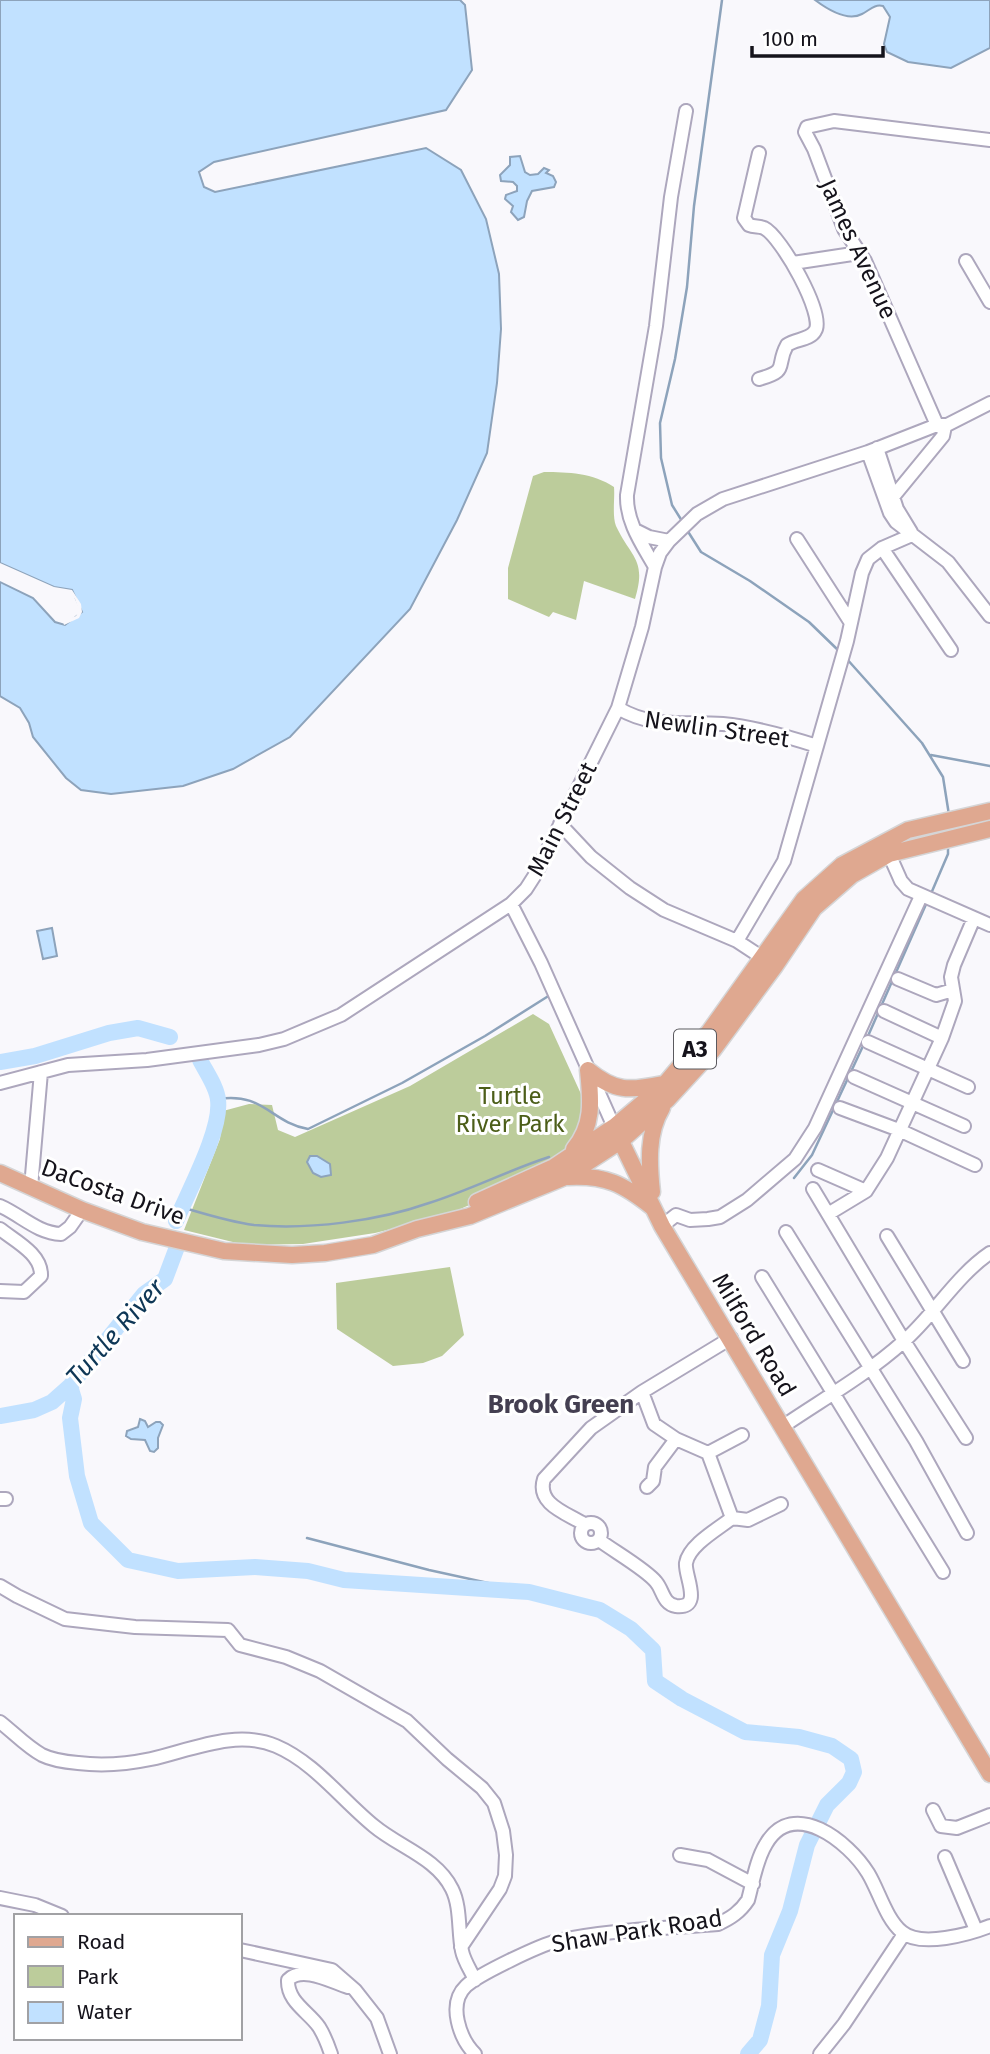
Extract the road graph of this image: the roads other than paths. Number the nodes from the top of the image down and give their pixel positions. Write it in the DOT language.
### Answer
graph roads {
  1 [pos="686,111"];
  2 [pos="990,140"];
  3 [pos="759,153"];
  4 [pos="859,253"];
  5 [pos="966,261"];
  6 [pos="793,263"];
  7 [pos="990,302"];
  8 [pos="759,379"];
  9 [pos="989,406"];
  10 [pos="941,426"];
  11 [pos="873,450"];
  12 [pos="893,497"];
  13 [pos="634,529"];
  14 [pos="912,535"];
  15 [pos="671,538"];
  16 [pos="797,540"];
  17 [pos="882,548"];
  18 [pos="655,568"];
  19 [pos="990,617"];
  20 [pos="851,623"];
  21 [pos="951,650"];
  22 [pos="618,708"];
  23 [pos="817,746"];
  24 [pos="990,810"];
  25 [pos="560,824"];
  26 [pos="990,829"];
  27 [pos="889,854"];
  28 [pos="924,897"];
  29 [pos="511,904"];
  30 [pos="974,918"];
  31 [pos="990,925"];
  32 [pos="737,941"];
  33 [pos="769,962"];
  34 [pos="898,979"];
  35 [pos="953,990"];
  36 [pos="884,1011"];
  37 [pos="942,1038"];
  38 [pos="868,1042"];
  39 [pos="927,1069"];
  40 [pos="587,1070"];
  41 [pos="41,1072"];
  42 [pos="854,1077"];
  43 [pos="0,1083"];
  44 [pos="968,1087"];
  45 [pos="666,1092"];
  46 [pos="912,1103"];
  47 [pos="840,1108"];
  48 [pos="964,1126"];
  49 [pos="899,1130"];
  50 [pos="618,1134"];
  51 [pos="975,1165"];
  52 [pos="818,1170"];
  53 [pos="560,1172"];
  54 [pos="0,1173"];
  55 [pos="31,1186"];
  56 [pos="813,1189"];
  57 [pos="866,1191"];
  58 [pos="0,1206"];
  59 [pos="654,1209"];
  60 [pos="82,1210"];
  61 [pos="828,1214"];
  62 [pos="662,1226"];
  63 [pos="0,1228"];
  64 [pos="786,1232"];
  65 [pos="887,1236"];
  66 [pos="990,1253"];
  67 [pos="762,1277"];
  68 [pos="0,1291"];
  69 [pos="933,1312"];
  70 [pos="731,1338"];
  71 [pos="904,1341"];
  72 [pos="963,1361"];
  73 [pos="872,1369"];
  74 [pos="642,1392"];
  75 [pos="833,1392"];
  76 [pos="782,1427"];
  77 [pos="742,1436"];
  78 [pos="966,1438"];
  79 [pos="676,1439"];
  80 [pos="708,1453"];
  81 [pos="647,1487"];
  82 [pos="781,1504"];
  83 [pos="732,1518"];
  84 [pos="967,1533"];
  85 [pos="943,1572"];
  86 [pos="0,1586"];
  87 [pos="0,1722"];
  88 [pos="990,1773"];
  89 [pos="933,1810"];
  90 [pos="990,1815"];
  91 [pos="680,1855"];
  92 [pos="945,1857"];
  93 [pos="752,1884"];
  94 [pos="0,1898"];
  95 [pos="57,1914"];
  96 [pos="990,1926"];
  97 [pos="976,1930"];
  98 [pos="904,1934"];
  99 [pos="461,1947"];
  100 [pos="242,1950"];
  101 [pos="475,1980"];
  102 [pos="355,1990"];
  103 [pos="331,2054"];
  104 [pos="390,2054"];
  105 [pos="475,2054"];
  106 [pos="820,2054"];
  1 -- 13 [label="street"];
  2 -- 4 [label="street, James Avenue"];
  3 -- 6 [label="street"];
  4 -- 6 [label="street"];
  4 -- 10 [label="street, James Avenue"];
  5 -- 7 [label="street"];
  6 -- 8 [label="street"];
  9 -- 10 [label="street, Main Street"];
  10 -- 11 [label="street, Main Street"];
  10 -- 12 [label="street"];
  11 -- 12 [label="street"];
  11 -- 14 [label="street"];
  11 -- 15 [label="street, Main Street"];
  12 -- 14 [label="street"];
  13 -- 15 [label="street"];
  13 -- 18 [label="street"];
  14 -- 17 [label="street"];
  14 -- 19 [label="street"];
  15 -- 18 [label="street, Main Street"];
  16 -- 20 [label="street"];
  17 -- 20 [label="street"];
  17 -- 21 [label="street"];
  18 -- 22 [label="street, Main Street"];
  20 -- 23 [label="street"];
  22 -- 23 [label="street, Newlin Street"];
  22 -- 25 [label="street, Main Street"];
  23 -- 32 [label="street"];
  24 -- 33 [label="main road, A3"];
  25 -- 29 [label="street, Main Street"];
  25 -- 32 [label="street"];
  26 -- 27 [label="main road, A3"];
  27 -- 28 [label="street"];
  27 -- 33 [label="main road, A3"];
  28 -- 30 [label="street"];
  28 -- 62 [label="street"];
  29 -- 40 [label="street, Milford Road"];
  29 -- 41 [label="street, Main Street"];
  30 -- 31 [label="street"];
  30 -- 35 [label="street"];
  32 -- 33 [label="street"];
  33 -- 45 [label="main road, A3"];
  34 -- 35 [label="street"];
  35 -- 37 [label="street"];
  36 -- 37 [label="street"];
  37 -- 39 [label="street"];
  38 -- 39 [label="street"];
  39 -- 44 [label="street"];
  39 -- 46 [label="street"];
  40 -- 45 [label="main road"];
  40 -- 50 [label="street, Milford Road"];
  40 -- 53 [label="main road"];
  41 -- 43 [label="street, Main Street"];
  41 -- 55 [label="street"];
  42 -- 46 [label="street"];
  45 -- 50 [label="main road, A3"];
  45 -- 59 [label="main road"];
  46 -- 48 [label="street"];
  46 -- 49 [label="street"];
  47 -- 49 [label="street"];
  49 -- 51 [label="street"];
  49 -- 57 [label="street"];
  50 -- 53 [label="main road, A3"];
  50 -- 59 [label="main road, Milford Road"];
  52 -- 57 [label="street"];
  53 -- 59 [label="main road"];
  53 -- 60 [label="main road, DaCosta Drive / A3"];
  54 -- 55 [label="main road, DaCosta Drive / A3"];
  55 -- 60 [label="main road, DaCosta Drive / A3"];
  56 -- 61 [label="street"];
  57 -- 61 [label="street"];
  58 -- 60 [label="street"];
  59 -- 62 [label="main road, Milford Road"];
  61 -- 71 [label="street"];
  62 -- 70 [label="main road, Milford Road"];
  63 -- 68 [label="street"];
  64 -- 73 [label="street"];
  65 -- 69 [label="street"];
  66 -- 69 [label="street"];
  67 -- 75 [label="street"];
  69 -- 71 [label="street"];
  69 -- 72 [label="street"];
  70 -- 74 [label="street"];
  70 -- 76 [label="main road, Milford Road"];
  71 -- 73 [label="street"];
  71 -- 78 [label="street"];
  73 -- 75 [label="street"];
  73 -- 84 [label="street"];
  74 -- 79 [label="street"];
  74 -- 83 [label="street"];
  75 -- 76 [label="street"];
  75 -- 85 [label="street"];
  76 -- 88 [label="main road, Milford Road"];
  77 -- 80 [label="street"];
  79 -- 80 [label="street"];
  79 -- 81 [label="street"];
  80 -- 83 [label="street"];
  82 -- 83 [label="street"];
  86 -- 99 [label="street"];
  87 -- 99 [label="street"];
  89 -- 90 [label="street"];
  91 -- 93 [label="street"];
  92 -- 97 [label="street"];
  93 -- 98 [label="street, Shaw Park Road"];
  93 -- 101 [label="street, Shaw Park Road"];
  94 -- 95 [label="street"];
  96 -- 97 [label="street"];
  97 -- 98 [label="street"];
  98 -- 106 [label="street"];
  99 -- 101 [label="street"];
  100 -- 102 [label="street"];
  101 -- 105 [label="street"];
  102 -- 103 [label="street"];
  102 -- 104 [label="street"];
}
